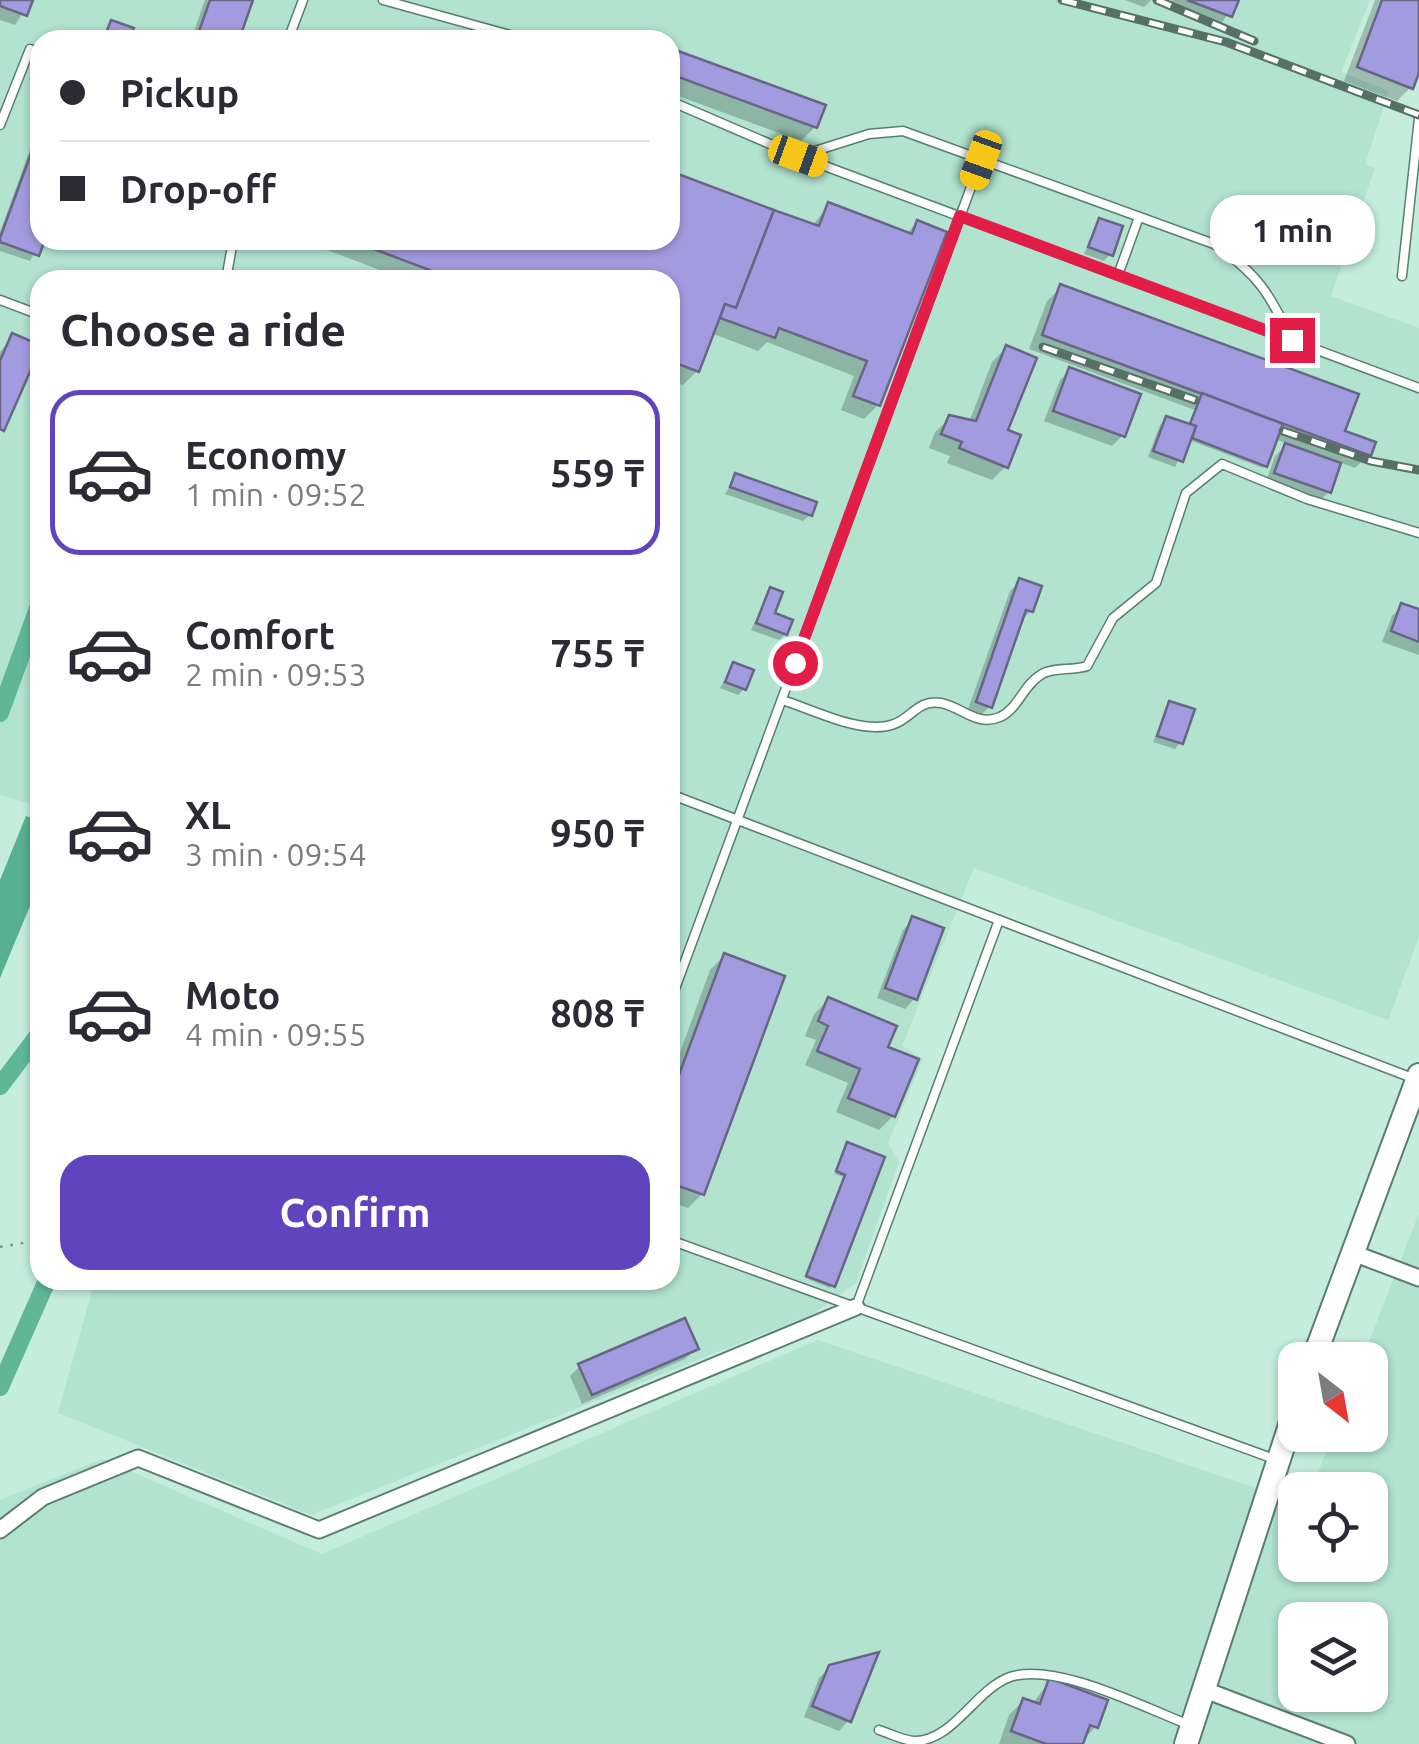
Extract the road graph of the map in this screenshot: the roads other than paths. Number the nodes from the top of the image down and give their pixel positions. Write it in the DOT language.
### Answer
graph roads {
  1 [pos="303,0"];
  2 [pos="383,0"];
  3 [pos="292,30"];
  4 [pos="492,30"];
  5 [pos="30,50"];
  6 [pos="680,105"];
  7 [pos="1419,118"];
  8 [pos="0,124"];
  9 [pos="798,156"];
  10 [pos="981,160"];
  11 [pos="960,216"];
  12 [pos="1138,217"];
  13 [pos="1118,275"];
  14 [pos="1402,276"];
  15 [pos="0,300"];
  16 [pos="30,311"];
  17 [pos="1292,340"];
  18 [pos="1419,388"];
  19 [pos="1419,533"];
  20 [pos="782,700"];
  21 [pos="680,798"];
  22 [pos="737,820"];
  23 [pos="999,920"];
  24 [pos="680,975"];
  25 [pos="1418,1078"];
  26 [pos="680,1244"];
  27 [pos="1353,1253"];
  28 [pos="1419,1278"];
  29 [pos="856,1308"];
  30 [pos="1320,1342"];
  31 [pos="1280,1452"];
  32 [pos="1277,1460"];
  33 [pos="0,1530"];
  34 [pos="1205,1690"];
  35 [pos="878,1730"];
  36 [pos="1188,1735"];
  37 [pos="1348,1744"];
  1 -- 3 [label="lane"];
  2 -- 4 [label="lane"];
  5 -- 8 [label="lane"];
  6 -- 9 [label="lane"];
  7 -- 14 [label="lane"];
  9 -- 10 [label="lane"];
  9 -- 11 [label="lane"];
  10 -- 11 [label="lane"];
  10 -- 12 [label="lane"];
  11 -- 13 [label="lane"];
  11 -- 20 [label="lane"];
  12 -- 13 [label="lane"];
  12 -- 17 [label="lane"];
  13 -- 17 [label="lane"];
  15 -- 16 [label="lane"];
  17 -- 18 [label="lane"];
  19 -- 20 [label="lane"];
  20 -- 22 [label="lane"];
  21 -- 22 [label="lane"];
  22 -- 23 [label="lane"];
  22 -- 24 [label="lane"];
  23 -- 25 [label="lane"];
  23 -- 29 [label="lane"];
  25 -- 27 [label="main road"];
  26 -- 29 [label="lane"];
  27 -- 28 [label="street"];
  27 -- 30 [label="main road"];
  29 -- 32 [label="lane"];
  29 -- 33 [label="street"];
  31 -- 32 [label="main road"];
  32 -- 34 [label="main road"];
  34 -- 36 [label="main road"];
  34 -- 37 [label="street"];
  35 -- 36 [label="lane"];
}
